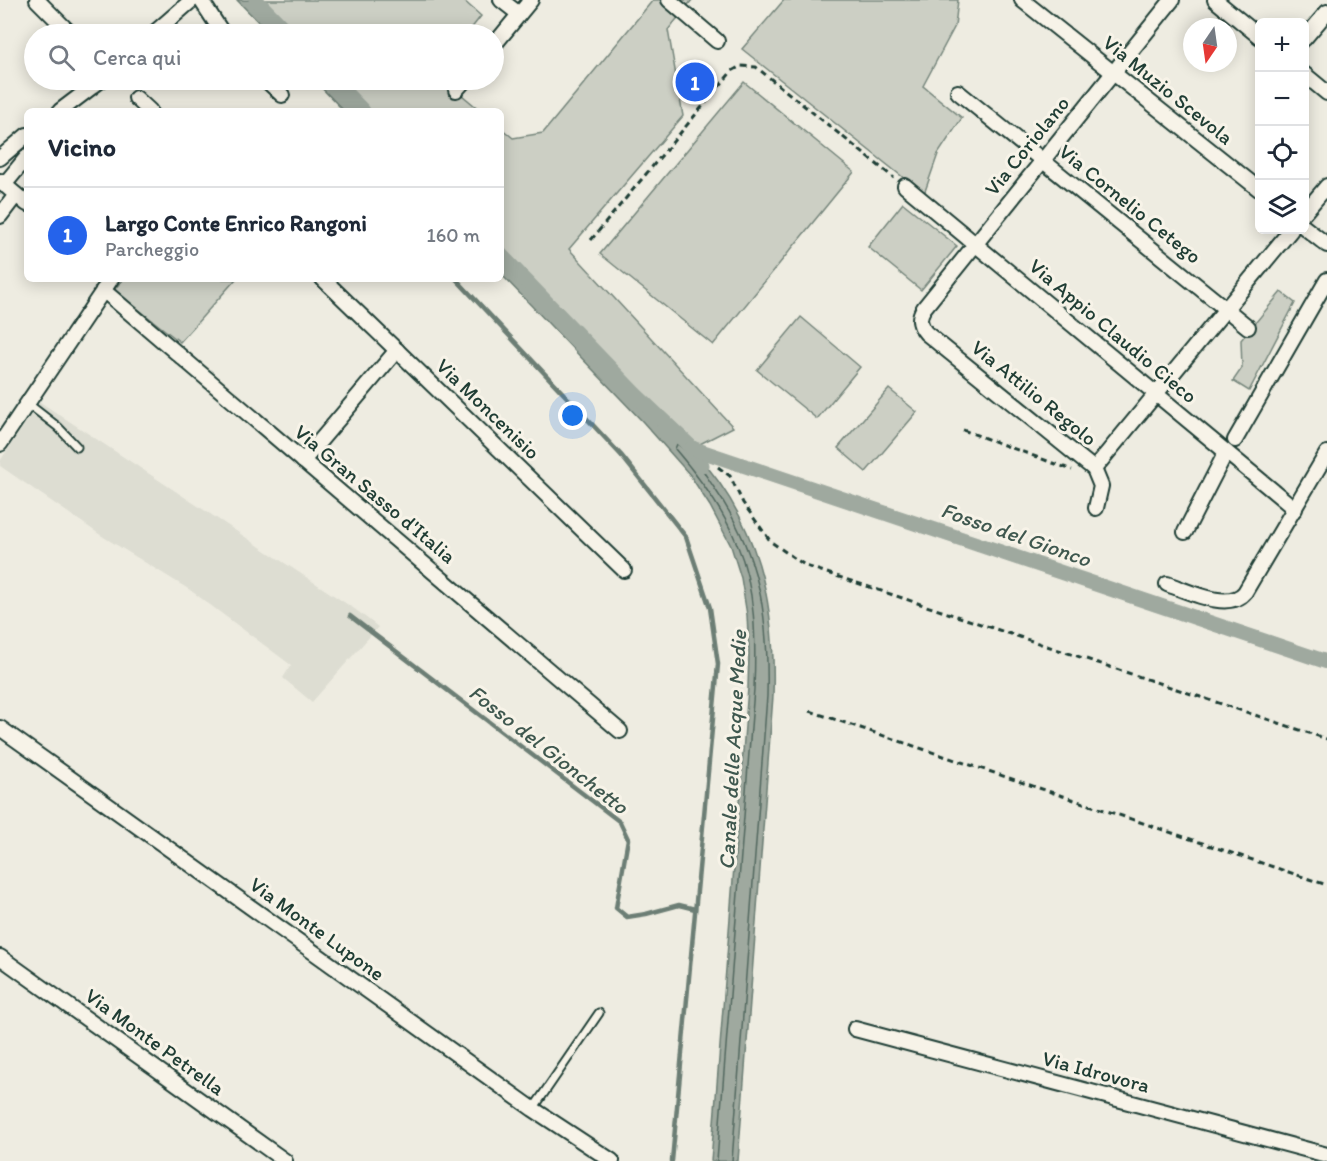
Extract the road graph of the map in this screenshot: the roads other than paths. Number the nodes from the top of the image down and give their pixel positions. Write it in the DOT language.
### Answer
graph roads {
  1 [pos="37,0"];
  2 [pos="192,0"];
  3 [pos="201,0"];
  4 [pos="501,0"];
  5 [pos="531,0"];
  6 [pos="669,0"];
  7 [pos="1022,0"];
  8 [pos="1172,0"];
  9 [pos="1215,0"];
  10 [pos="1327,12"];
  11 [pos="519,14"];
  12 [pos="61,24"];
  13 [pos="164,24"];
  14 [pos="217,24"];
  15 [pos="504,33"];
  16 [pos="1255,33"];
  17 [pos="1309,34"];
  18 [pos="717,41"];
  19 [pos="1113,73"];
  20 [pos="1309,77"];
  21 [pos="88,90"];
  22 [pos="277,90"];
  23 [pos="958,92"];
  24 [pos="1327,93"];
  25 [pos="282,95"];
  26 [pos="136,98"];
  27 [pos="65,108"];
  28 [pos="147,108"];
  29 [pos="24,138"];
  30 [pos="0,158"];
  31 [pos="24,160"];
  32 [pos="1043,160"];
  33 [pos="2,183"];
  34 [pos="905,186"];
  35 [pos="1255,186"];
  36 [pos="1327,186"];
  37 [pos="22,200"];
  38 [pos="1309,208"];
  39 [pos="0,216"];
  40 [pos="1309,229"];
  41 [pos="1288,234"];
  42 [pos="975,244"];
  43 [pos="1327,245"];
  44 [pos="1327,280"];
  45 [pos="326,282"];
  46 [pos="107,285"];
  47 [pos="1226,309"];
  48 [pos="919,321"];
  49 [pos="1248,327"];
  50 [pos="397,350"];
  51 [pos="1156,394"];
  52 [pos="27,403"];
  53 [pos="1235,440"];
  54 [pos="0,444"];
  55 [pos="76,447"];
  56 [pos="1226,453"];
  57 [pos="1327,453"];
  58 [pos="303,461"];
  59 [pos="1094,469"];
  60 [pos="1096,508"];
  61 [pos="1295,509"];
  62 [pos="1185,532"];
  63 [pos="624,570"];
  64 [pos="1167,584"];
  65 [pos="0,728"];
  66 [pos="620,731"];
  67 [pos="0,957"];
  68 [pos="598,1013"];
  69 [pos="855,1029"];
  70 [pos="533,1109"];
  71 [pos="1327,1155"];
  72 [pos="285,1161"];
  73 [pos="612,1161"];
  1 -- 12 [label="street"];
  2 -- 13 [label="street"];
  3 -- 14 [label="street"];
  4 -- 11 [label="street"];
  5 -- 11 [label="street"];
  6 -- 18 [label="street"];
  7 -- 19 [label="street, Via Muzio Scevola"];
  8 -- 19 [label="street, Via Coriolano"];
  9 -- 16 [label="street"];
  10 -- 17 [label="street"];
  11 -- 15 [label="street"];
  19 -- 32 [label="street, Via Coriolano"];
  19 -- 35 [label="street, Via Muzio Scevola"];
  20 -- 24 [label="street"];
  21 -- 27 [label="street"];
  22 -- 25 [label="street"];
  23 -- 32 [label="street, Via Cornelio Cetego"];
  26 -- 28 [label="street"];
  29 -- 30 [label="street"];
  31 -- 33 [label="street"];
  32 -- 42 [label="street, Via Coriolano"];
  32 -- 47 [label="street, Via Cornelio Cetego"];
  33 -- 37 [label="street"];
  34 -- 42 [label="street, Via Appio Claudio Cieco"];
  36 -- 38 [label="street"];
  37 -- 39 [label="street"];
  40 -- 43 [label="street"];
  41 -- 47 [label="street"];
  42 -- 48 [label="street, Via Coriolano"];
  42 -- 51 [label="street, Via Appio Claudio Cieco"];
  44 -- 53 [label="street"];
  45 -- 50 [label="street, Via Moncenisio"];
  46 -- 52 [label="street"];
  46 -- 58 [label="street, Via Gran Sasso d'Italia"];
  47 -- 49 [label="street, Via Cornelio Cetego"];
  47 -- 51 [label="street"];
  48 -- 59 [label="street, Via Attilio Regolo"];
  50 -- 58 [label="street"];
  50 -- 63 [label="street, Via Moncenisio"];
  51 -- 56 [label="street, Via Appio Claudio Cieco"];
  51 -- 59 [label="street"];
  52 -- 54 [label="street"];
  52 -- 55 [label="lane"];
  56 -- 61 [label="street, Via Appio Claudio Cieco"];
  56 -- 62 [label="street"];
  57 -- 61 [label="street"];
  58 -- 66 [label="street, Via Gran Sasso d'Italia"];
  59 -- 60 [label="street, Via Attilio Regolo"];
  61 -- 64 [label="street"];
  65 -- 70 [label="street, Via Monte Lupone"];
  67 -- 72 [label="street, Via Monte Petrella"];
  68 -- 70 [label="lane"];
  69 -- 71 [label="street, Via Idrovora"];
  70 -- 73 [label="street, Via Monte Lupone"];
}
